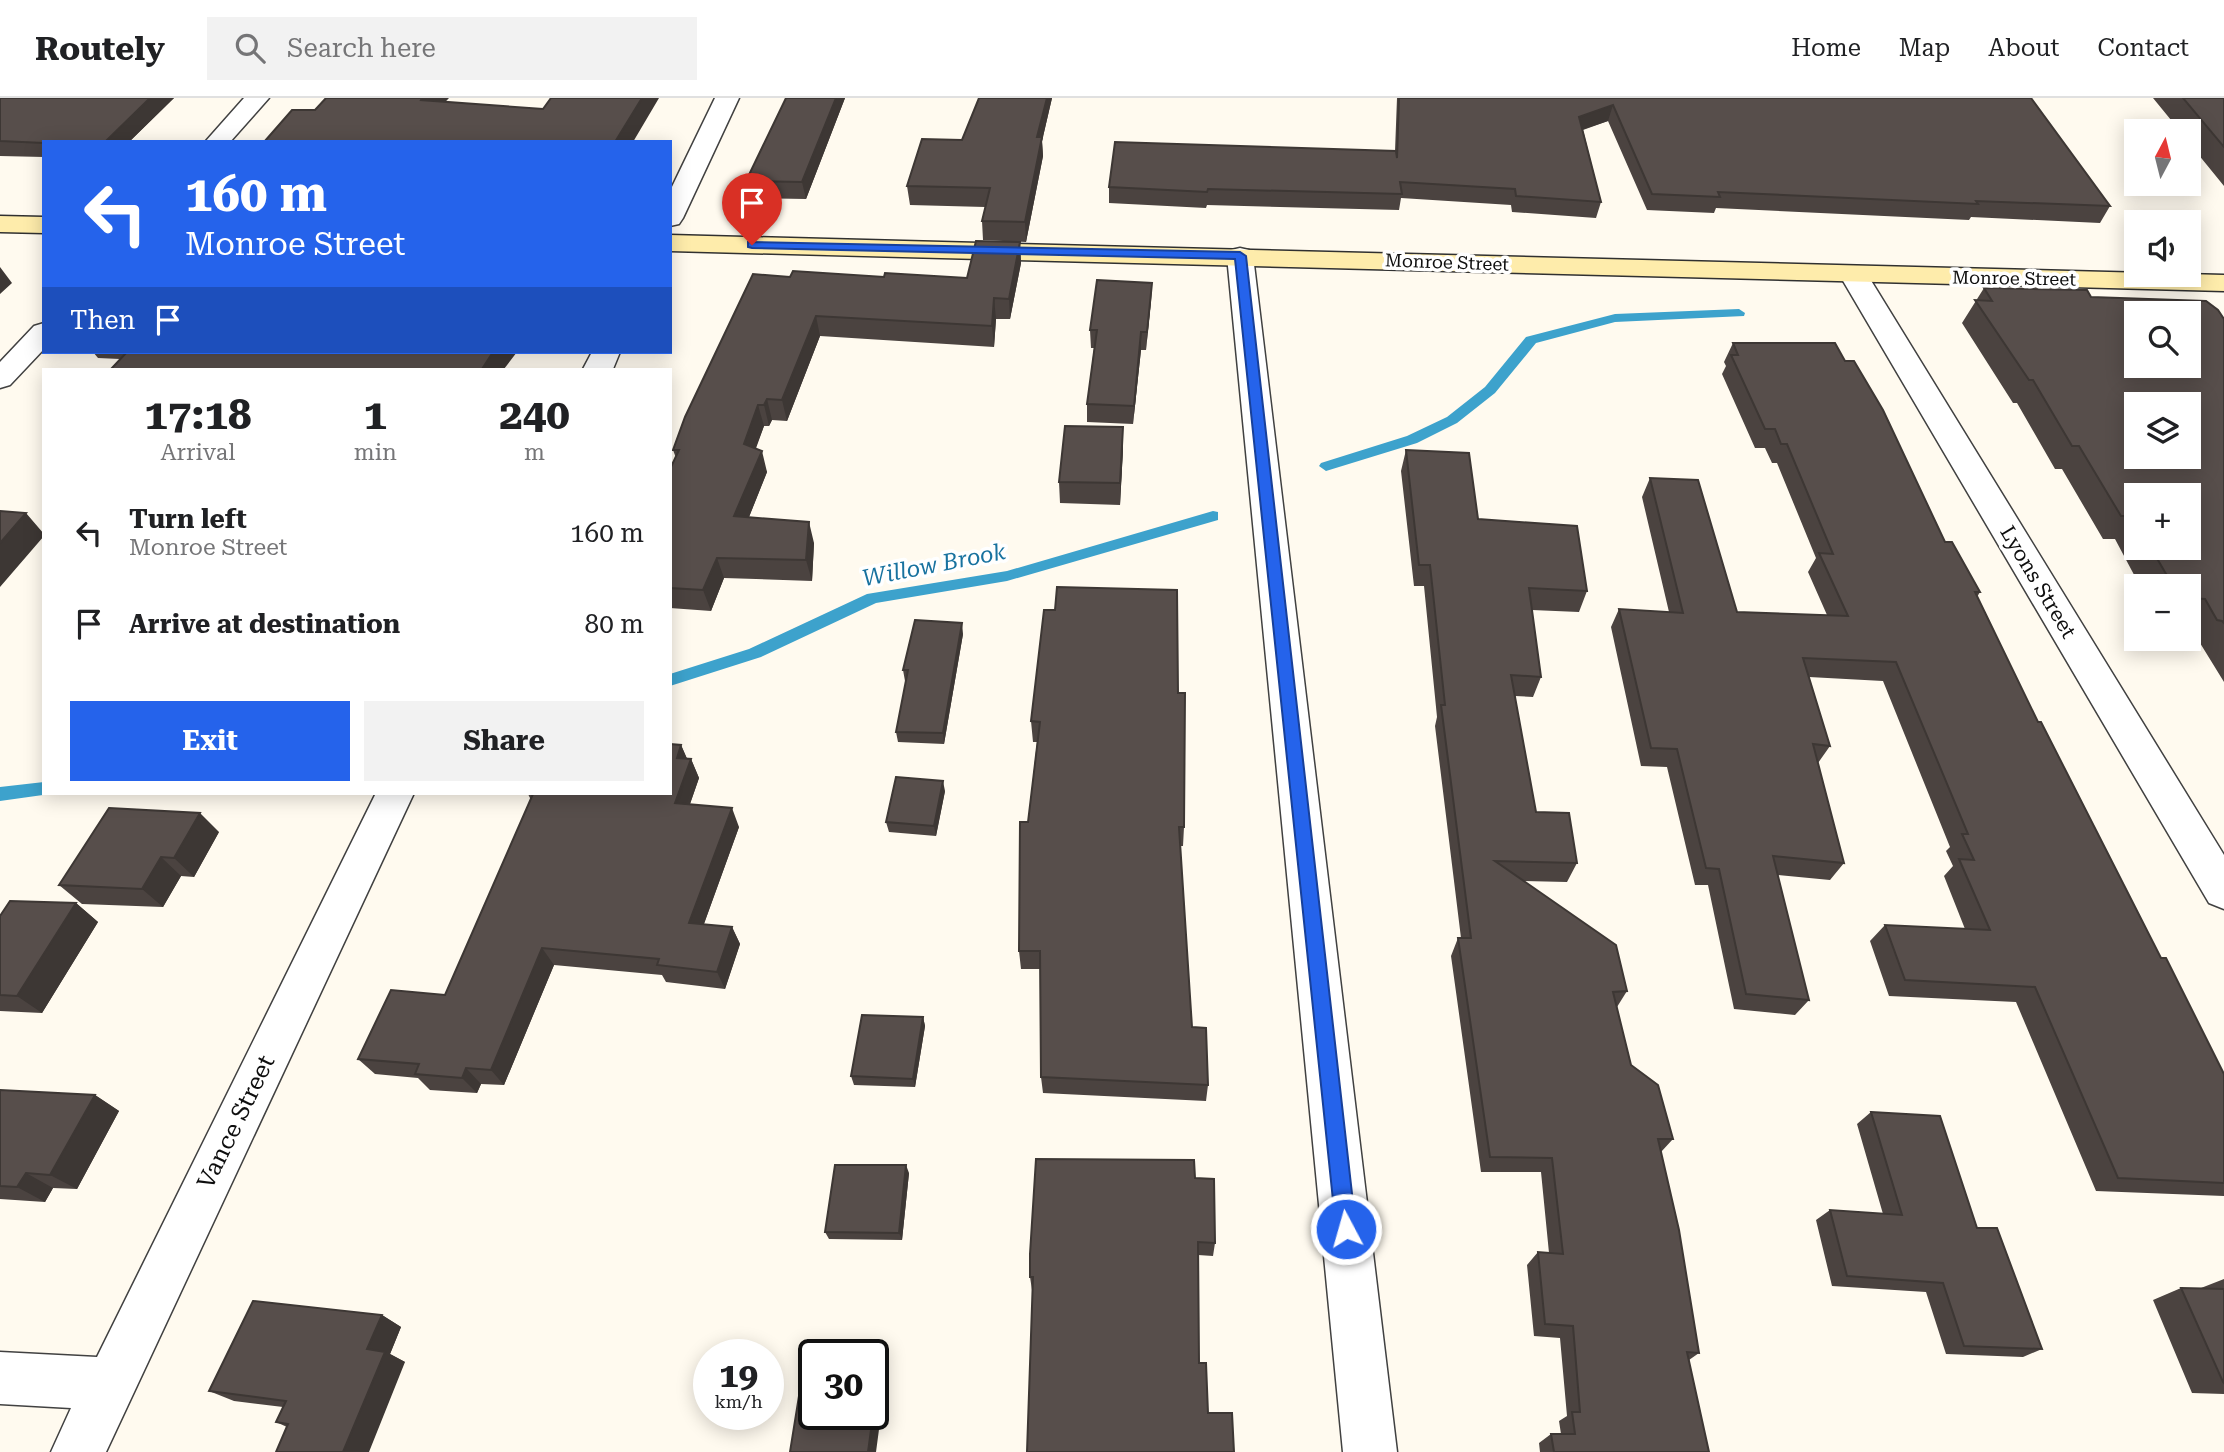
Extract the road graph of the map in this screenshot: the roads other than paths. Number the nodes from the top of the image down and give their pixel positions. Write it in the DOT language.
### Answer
graph roads {
  1 [pos="257,98"];
  2 [pos="727,98"];
  3 [pos="219,140"];
  4 [pos="672,214"];
  5 [pos="0,224"];
  6 [pos="42,225"];
  7 [pos="672,243"];
  8 [pos="1240,256"];
  9 [pos="1853,274"];
  10 [pos="2224,283"];
  11 [pos="42,334"];
  12 [pos="0,379"];
  13 [pos="393,795"];
  14 [pos="2224,891"];
  15 [pos="0,1378"];
  16 [pos="111,1384"];
  17 [pos="78,1452"];
  18 [pos="1370,1452"];
  1 -- 3 [label="street"];
  2 -- 4 [label="street"];
  5 -- 6 [label="street"];
  7 -- 8 [label="street, Monroe Street"];
  8 -- 9 [label="street, Monroe Street"];
  8 -- 18 [label="street"];
  9 -- 10 [label="street, Monroe Street"];
  9 -- 14 [label="street, Lyons Street"];
  11 -- 12 [label="street"];
  13 -- 16 [label="street, Vance Street"];
  15 -- 16 [label="street"];
  16 -- 17 [label="street, Vance Street"];
}
